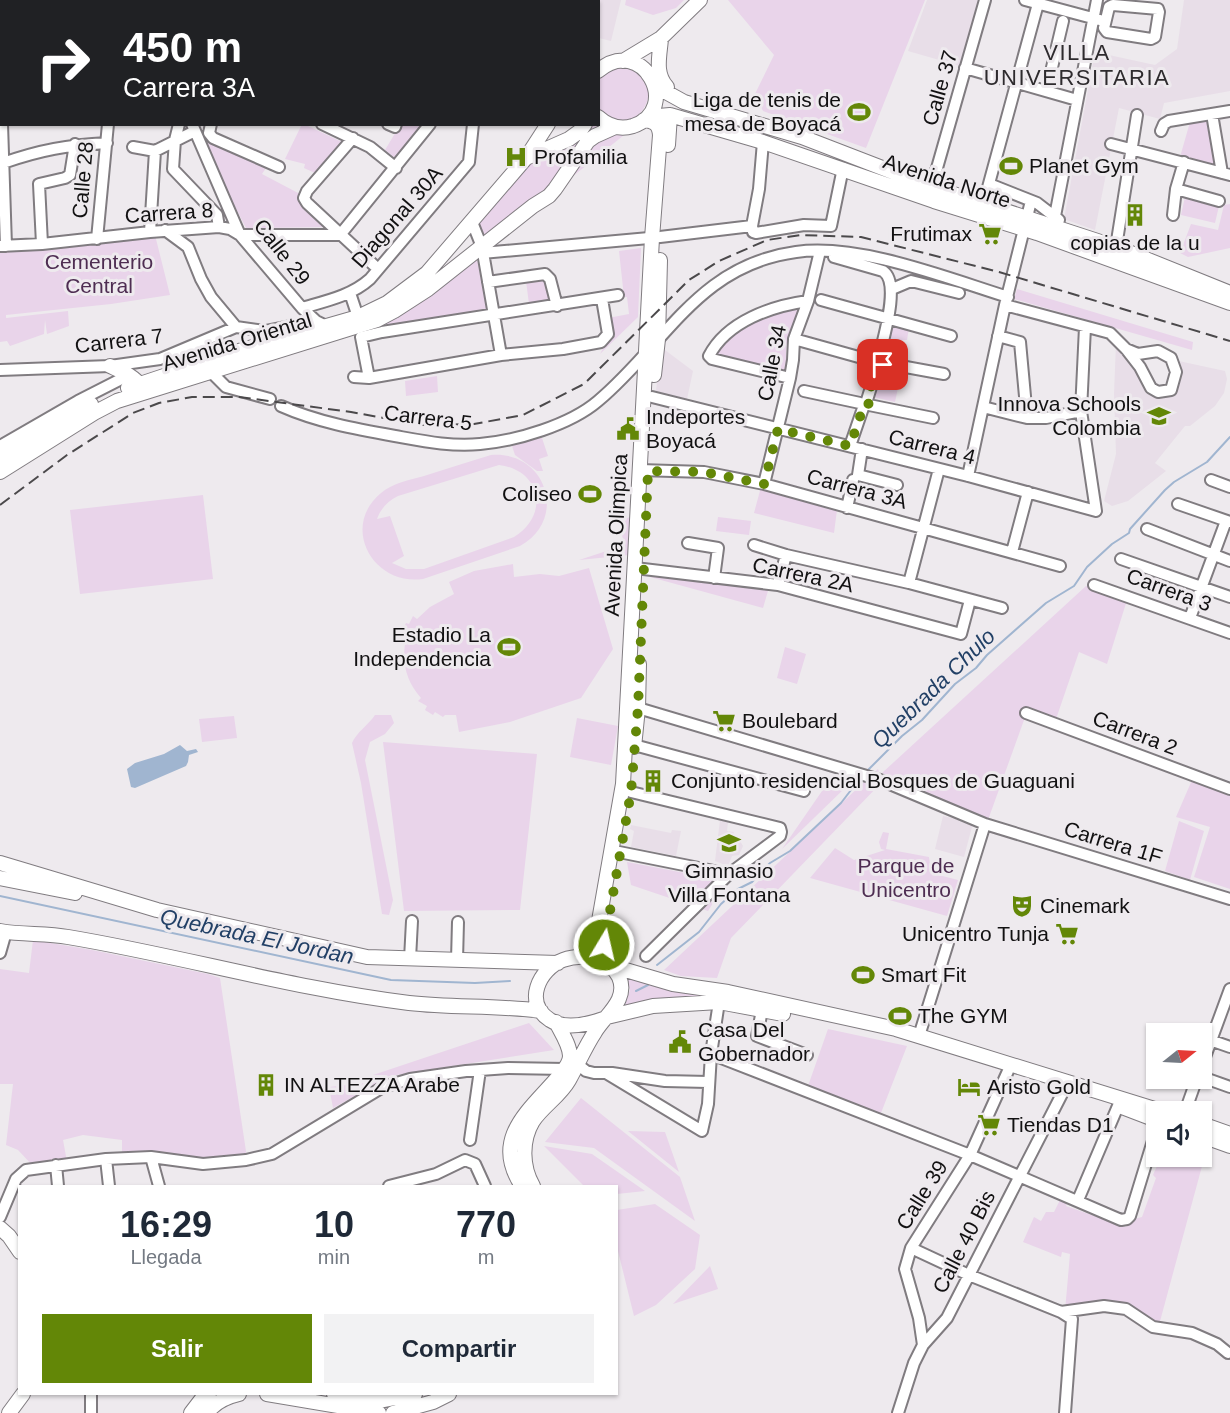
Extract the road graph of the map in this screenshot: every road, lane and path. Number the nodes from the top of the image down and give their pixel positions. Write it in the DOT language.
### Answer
graph roads {
  1 [pos="700,0"];
  2 [pos="985,0"];
  3 [pos="1025,0"];
  4 [pos="1097,0"];
  5 [pos="1039,2"];
  6 [pos="1093,19"];
  7 [pos="1063,21"];
  8 [pos="1106,23"];
  9 [pos="662,38"];
  10 [pos="623,61"];
  11 [pos="601,66"];
  12 [pos="965,68"];
  13 [pos="653,81"];
  14 [pos="1015,83"];
  15 [pos="1047,86"];
  16 [pos="1077,100"];
  17 [pos="684,102"];
  18 [pos="1230,111"];
  19 [pos="1212,114"];
  20 [pos="670,115"];
  21 [pos="1137,115"];
  22 [pos="600,118"];
  23 [pos="646,118"];
  24 [pos="2,126"];
  25 [pos="108,126"];
  26 [pos="178,126"];
  27 [pos="211,126"];
  28 [pos="326,126"];
  29 [pos="428,126"];
  30 [pos="472,126"];
  31 [pos="547,126"];
  32 [pos="584,126"];
  33 [pos="615,127"];
  34 [pos="194,128"];
  35 [pos="1161,131"];
  36 [pos="353,138"];
  37 [pos="175,140"];
  38 [pos="107,142"];
  39 [pos="764,142"];
  40 [pos="75,144"];
  41 [pos="1111,144"];
  42 [pos="133,147"];
  43 [pos="1132,149"];
  44 [pos="155,151"];
  45 [pos="526,158"];
  46 [pos="1184,162"];
  47 [pos="3,163"];
  48 [pos="279,166"];
  49 [pos="396,168"];
  50 [pos="843,168"];
  51 [pos="1226,174"];
  52 [pos="989,184"];
  53 [pos="929,186"];
  54 [pos="1176,189"];
  55 [pos="1031,201"];
  56 [pos="1219,201"];
  57 [pos="984,202"];
  58 [pos="1173,215"];
  59 [pos="1055,216"];
  60 [pos="472,222"];
  61 [pos="752,226"];
  62 [pos="219,227"];
  63 [pos="165,230"];
  64 [pos="1028,230"];
  65 [pos="1070,231"];
  66 [pos="150,232"];
  67 [pos="240,235"];
  68 [pos="340,235"];
  69 [pos="656,238"];
  70 [pos="97,239"];
  71 [pos="42,244"];
  72 [pos="3,246"];
  73 [pos="1116,247"];
  74 [pos="482,250"];
  75 [pos="820,251"];
  76 [pos="834,257"];
  77 [pos="378,269"];
  78 [pos="488,282"];
  79 [pos="892,289"];
  80 [pos="1230,292"];
  81 [pos="350,293"];
  82 [pos="959,293"];
  83 [pos="618,295"];
  84 [pos="602,299"];
  85 [pos="821,300"];
  86 [pos="808,301"];
  87 [pos="1006,301"];
  88 [pos="1230,303"];
  89 [pos="557,306"];
  90 [pos="302,308"];
  91 [pos="494,315"];
  92 [pos="358,317"];
  93 [pos="888,317"];
  94 [pos="321,323"];
  95 [pos="236,327"];
  96 [pos="1085,327"];
  97 [pos="951,336"];
  98 [pos="998,336"];
  99 [pos="658,339"];
  100 [pos="794,339"];
  101 [pos="1126,348"];
  102 [pos="647,351"];
  103 [pos="501,355"];
  104 [pos="878,362"];
  105 [pos="103,365"];
  106 [pos="0,370"];
  107 [pos="212,373"];
  108 [pos="944,374"];
  109 [pos="354,378"];
  110 [pos="369,378"];
  111 [pos="790,378"];
  112 [pos="130,384"];
  113 [pos="804,391"];
  114 [pos="652,397"];
  115 [pos="270,399"];
  116 [pos="865,404"];
  117 [pos="281,406"];
  118 [pos="983,407"];
  119 [pos="1081,411"];
  120 [pos="933,418"];
  121 [pos="1027,418"];
  122 [pos="778,429"];
  123 [pos="0,446"];
  124 [pos="850,446"];
  125 [pos="862,449"];
  126 [pos="0,457"];
  127 [pos="939,469"];
  128 [pos="644,470"];
  129 [pos="0,472"];
  130 [pos="968,476"];
  131 [pos="853,480"];
  132 [pos="1211,480"];
  133 [pos="764,484"];
  134 [pos="897,485"];
  135 [pos="1230,487"];
  136 [pos="1028,492"];
  137 [pos="1178,504"];
  138 [pos="847,508"];
  139 [pos="1228,522"];
  140 [pos="924,527"];
  141 [pos="1147,529"];
  142 [pos="688,543"];
  143 [pos="754,544"];
  144 [pos="1012,552"];
  145 [pos="786,555"];
  146 [pos="1213,555"];
  147 [pos="1121,559"];
  148 [pos="1230,561"];
  149 [pos="1060,566"];
  150 [pos="639,569"];
  151 [pos="714,578"];
  152 [pos="909,583"];
  153 [pos="778,585"];
  154 [pos="1094,585"];
  155 [pos="1202,585"];
  156 [pos="1230,597"];
  157 [pos="970,600"];
  158 [pos="1002,608"];
  159 [pos="1190,618"];
  160 [pos="1230,633"];
  161 [pos="638,708"];
  162 [pos="1026,713"];
  163 [pos="634,746"];
  164 [pos="1230,789"];
  165 [pos="804,791"];
  166 [pos="631,792"];
  167 [pos="985,824"];
  168 [pos="619,852"];
  169 [pos="0,863"];
  170 [pos="729,874"];
  171 [pos="0,878"];
  172 [pos="1230,899"];
  173 [pos="157,910"];
  174 [pos="412,921"];
  175 [pos="458,922"];
  176 [pos="2,929"];
  177 [pos="0,953"];
  178 [pos="646,956"];
  179 [pos="586,957"];
  180 [pos="410,959"];
  181 [pos="457,960"];
  182 [pos="558,963"];
  183 [pos="609,964"];
  184 [pos="1230,989"];
  185 [pos="719,1002"];
  186 [pos="762,1010"];
  187 [pos="1226,1010"];
  188 [pos="541,1011"];
  189 [pos="605,1018"];
  190 [pos="556,1022"];
  191 [pos="919,1036"];
  192 [pos="1212,1036"];
  193 [pos="1212,1041"];
  194 [pos="1230,1047"];
  195 [pos="711,1054"];
  196 [pos="807,1054"];
  197 [pos="571,1066"];
  198 [pos="534,1069"];
  199 [pos="480,1070"];
  200 [pos="1008,1071"];
  201 [pos="606,1073"];
  202 [pos="1212,1081"];
  203 [pos="708,1082"];
  204 [pos="1230,1087"];
  205 [pos="1065,1088"];
  206 [pos="547,1090"];
  207 [pos="1118,1106"];
  208 [pos="1146,1106"];
  209 [pos="1146,1116"];
  210 [pos="1212,1128"];
  211 [pos="1230,1134"];
  212 [pos="470,1140"];
  213 [pos="1212,1140"];
  214 [pos="1230,1146"];
  215 [pos="970,1155"];
  216 [pos="151,1156"];
  217 [pos="105,1159"];
  218 [pos="1146,1164"];
  219 [pos="56,1165"];
  220 [pos="1019,1177"];
  221 [pos="58,1185"];
  222 [pos="109,1185"];
  223 [pos="159,1185"];
  224 [pos="393,1185"];
  225 [pos="485,1185"];
  226 [pos="521,1185"];
  227 [pos="533,1185"];
  228 [pos="1078,1200"];
  229 [pos="0,1217"];
  230 [pos="9,1234"];
  231 [pos="911,1248"];
  232 [pos="18,1249"];
  233 [pos="969,1275"];
  234 [pos="1061,1312"];
  235 [pos="923,1346"];
  236 [pos="1228,1353"];
  237 [pos="22,1395"];
  238 [pos="91,1395"];
  239 [pos="207,1395"];
  240 [pos="233,1395"];
  241 [pos="273,1395"];
  242 [pos="345,1395"];
  243 [pos="410,1395"];
  244 [pos="447,1395"];
  245 [pos="9,1413"];
  246 [pos="92,1413"];
  247 [pos="191,1413"];
  248 [pos="207,1413"];
  249 [pos="379,1413"];
  250 [pos="393,1413"];
  251 [pos="898,1413"];
  252 [pos="1065,1413"];
  1 -- 9 [label="main road"];
  2 -- 12 [label="street, Calle 37"];
  3 -- 5 [label="street"];
  4 -- 6 [label="street"];
  5 -- 6 [label="street"];
  5 -- 14 [label="street"];
  6 -- 8 [label="street"];
  6 -- 16 [label="street"];
  7 -- 15 [label="street"];
  8 -- 8 [label="street"];
  9 -- 10 [label="main road"];
  9 -- 13 [label="main road"];
  9 -- 17 [label="main road"];
  10 -- 11 [label="main road"];
  10 -- 13 [label="main road, Avenida Norte"];
  12 -- 14 [label="street"];
  12 -- 53 [label="street, Calle 37"];
  13 -- 17 [label="main road, Avenida Norte"];
  13 -- 23 [label="main road"];
  14 -- 15 [label="street"];
  14 -- 52 [label="street"];
  15 -- 16 [label="street"];
  16 -- 59 [label="street"];
  17 -- 53 [label="main road, Avenida Norte"];
  18 -- 19 [label="street"];
  19 -- 35 [label="street"];
  19 -- 51 [label="street"];
  20 -- 23 [label="main road, Avenida Norte"];
  20 -- 39 [label="main road, Avenida Norte"];
  20 -- 69 [label="main road, Avenida Olimpica"];
  21 -- 43 [label="street"];
  22 -- 33 [label="main road"];
  23 -- 33 [label="main road, Avenida Norte"];
  23 -- 69 [label="main road, Avenida Olimpica"];
  24 -- 47 [label="street"];
  25 -- 38 [label="street, Calle 28"];
  26 -- 37 [label="street"];
  27 -- 48 [label="street"];
  28 -- 36 [label="street"];
  29 -- 49 [label="street"];
  30 -- 77 [label="street, Diagonal 30A"];
  31 -- 45 [label="main road"];
  32 -- 45 [label="main road, Avenida Oriental"];
  33 -- 74 [label="main road, Avenida Oriental"];
  34 -- 37 [label="street"];
  34 -- 67 [label="street, Calle 29"];
  36 -- 49 [label="street"];
  36 -- 68 [label="street"];
  37 -- 44 [label="street"];
  37 -- 62 [label="street"];
  38 -- 40 [label="street"];
  38 -- 70 [label="street, Calle 28"];
  39 -- 50 [label="main road, Avenida Norte"];
  39 -- 61 [label="street"];
  40 -- 47 [label="street"];
  40 -- 71 [label="street"];
  41 -- 43 [label="street"];
  42 -- 44 [label="street"];
  43 -- 46 [label="street"];
  43 -- 73 [label="street"];
  44 -- 66 [label="street"];
  45 -- 60 [label="main road, Avenida Oriental"];
  46 -- 51 [label="street"];
  46 -- 54 [label="street"];
  47 -- 72 [label="street"];
  49 -- 68 [label="street"];
  50 -- 61 [label="street"];
  50 -- 64 [label="main road, Avenida Norte"];
  52 -- 55 [label="street"];
  52 -- 57 [label="street"];
  53 -- 57 [label="main road, Avenida Norte"];
  54 -- 56 [label="street"];
  54 -- 58 [label="street"];
  55 -- 59 [label="street"];
  55 -- 64 [label="street"];
  57 -- 64 [label="main road, Avenida Norte"];
  59 -- 65 [label="street"];
  60 -- 74 [label="street"];
  60 -- 92 [label="main road, Avenida Oriental"];
  61 -- 69 [label="street"];
  62 -- 63 [label="street, Carrera 8"];
  62 -- 67 [label="street, Carrera 8"];
  63 -- 66 [label="street, Carrera 8"];
  63 -- 95 [label="street"];
  64 -- 65 [label="main road, Avenida Norte"];
  64 -- 87 [label="street"];
  64 -- 88 [label="main road, Avenida Norte"];
  65 -- 73 [label="main road, Avenida Norte"];
  66 -- 70 [label="street, Carrera 8"];
  67 -- 68 [label="street, Carrera 8"];
  67 -- 90 [label="street, Calle 29"];
  68 -- 77 [label="street"];
  69 -- 74 [label="street"];
  69 -- 99 [label="main road, Avenida Olimpica"];
  69 -- 102 [label="main road, Avenida Olimpica"];
  70 -- 71 [label="street, Carrera 8"];
  71 -- 72 [label="street, Carrera 8"];
  73 -- 80 [label="main road, Avenida Norte"];
  74 -- 78 [label="street"];
  74 -- 107 [label="main road, Avenida Oriental"];
  75 -- 86 [label="street, Calle 34"];
  75 -- 87 [label="street, Carrera 5"];
  75 -- 99 [label="street, Carrera 5"];
  76 -- 79 [label="street"];
  77 -- 81 [label="street, Diagonal 30A"];
  78 -- 89 [label="street"];
  78 -- 91 [label="street"];
  79 -- 82 [label="street"];
  79 -- 93 [label="street"];
  81 -- 90 [label="street"];
  81 -- 92 [label="street"];
  83 -- 84 [label="street"];
  84 -- 89 [label="street"];
  84 -- 103 [label="street"];
  85 -- 93 [label="street"];
  86 -- 100 [label="street, Calle 34"];
  86 -- 111 [label="street"];
  87 -- 96 [label="street, Carrera 5"];
  87 -- 98 [label="street"];
  89 -- 91 [label="street"];
  90 -- 94 [label="street, Calle 29"];
  91 -- 103 [label="street"];
  91 -- 110 [label="street"];
  92 -- 94 [label="main road, Avenida Oriental"];
  93 -- 97 [label="street"];
  93 -- 104 [label="street"];
  94 -- 95 [label="street"];
  94 -- 112 [label="main road, Avenida Oriental"];
  95 -- 105 [label="street, Carrera 7"];
  96 -- 101 [label="street, Carrera 5"];
  96 -- 119 [label="street"];
  98 -- 118 [label="street"];
  98 -- 121 [label="street"];
  99 -- 102 [label="street, Carrera 5"];
  99 -- 114 [label="main road, Avenida Olimpica"];
  100 -- 104 [label="street"];
  100 -- 111 [label="street, Calle 34"];
  101 -- 101 [label="street"];
  102 -- 117 [label="street, Carrera 5"];
  102 -- 128 [label="main road, Avenida Olimpica"];
  103 -- 110 [label="street"];
  104 -- 108 [label="street"];
  104 -- 116 [label="street"];
  105 -- 106 [label="street, Carrera 7"];
  105 -- 112 [label="main road"];
  107 -- 112 [label="main road, Avenida Oriental"];
  107 -- 115 [label="street"];
  109 -- 110 [label="street"];
  111 -- 122 [label="street, Calle 34"];
  112 -- 123 [label="street"];
  112 -- 126 [label="main road, Avenida Oriental"];
  112 -- 129 [label="main road, Avenida Oriental"];
  113 -- 116 [label="street"];
  114 -- 122 [label="street, Carrera 4"];
  114 -- 128 [label="main road, Avenida Olimpica"];
  116 -- 120 [label="street"];
  116 -- 124 [label="street"];
  118 -- 121 [label="street"];
  118 -- 130 [label="street"];
  119 -- 121 [label="street"];
  119 -- 136 [label="street, Carrera 4"];
  122 -- 124 [label="street, Carrera 4"];
  122 -- 133 [label="street, Calle 34"];
  124 -- 125 [label="street, Carrera 4"];
  125 -- 127 [label="street, Carrera 4"];
  125 -- 134 [label="street"];
  127 -- 130 [label="street, Carrera 4"];
  127 -- 140 [label="street"];
  128 -- 133 [label="street, Carrera 3A"];
  128 -- 150 [label="main road, Avenida Olimpica"];
  130 -- 136 [label="street, Carrera 4"];
  131 -- 138 [label="street"];
  132 -- 135 [label="street"];
  133 -- 138 [label="street, Carrera 3A"];
  136 -- 144 [label="street"];
  137 -- 139 [label="street"];
  138 -- 140 [label="street, Carrera 3A"];
  139 -- 146 [label="street"];
  140 -- 144 [label="street, Carrera 3A"];
  140 -- 152 [label="street"];
  141 -- 146 [label="street"];
  142 -- 151 [label="street"];
  143 -- 145 [label="street"];
  144 -- 149 [label="street, Carrera 3A"];
  145 -- 152 [label="street"];
  145 -- 153 [label="street"];
  146 -- 148 [label="street"];
  146 -- 155 [label="street"];
  147 -- 155 [label="street"];
  150 -- 151 [label="street, Carrera 2A"];
  150 -- 161 [label="main road, Avenida Olimpica"];
  150 -- 179 [label="main road, Avenida Olimpica"];
  151 -- 153 [label="street, Carrera 2A"];
  152 -- 157 [label="street"];
  153 -- 157 [label="street, Carrera 2A"];
  154 -- 159 [label="street, Carrera 3"];
  155 -- 156 [label="street"];
  155 -- 159 [label="street"];
  157 -- 158 [label="street"];
  159 -- 160 [label="street, Carrera 3"];
  161 -- 163 [label="main road, Avenida Olimpica"];
  161 -- 167 [label="street, Carrera 1F"];
  162 -- 164 [label="street, Carrera 2"];
  163 -- 165 [label="street"];
  163 -- 166 [label="main road, Avenida Olimpica"];
  166 -- 168 [label="main road, Avenida Olimpica"];
  166 -- 170 [label="street"];
  167 -- 172 [label="street, Carrera 1F"];
  167 -- 191 [label="street"];
  168 -- 170 [label="street"];
  168 -- 183 [label="main road, Avenida Olimpica"];
  169 -- 173 [label="main road"];
  170 -- 178 [label="street"];
  171 -- 173 [label="main road"];
  173 -- 180 [label="main road"];
  174 -- 180 [label="street"];
  175 -- 181 [label="street"];
  176 -- 177 [label="street"];
  176 -- 188 [label="main road"];
  179 -- 182 [label="main road"];
  179 -- 183 [label="main road"];
  180 -- 181 [label="main road"];
  181 -- 182 [label="main road"];
  182 -- 188 [label="main road"];
  183 -- 189 [label="main road"];
  183 -- 191 [label="main road"];
  184 -- 187 [label="street"];
  185 -- 186 [label="main road"];
  185 -- 189 [label="main road"];
  185 -- 195 [label="street"];
  186 -- 196 [label="street"];
  186 -- 200 [label="main road"];
  187 -- 192 [label="street"];
  188 -- 190 [label="main road"];
  189 -- 190 [label="main road"];
  189 -- 197 [label="main road"];
  190 -- 197 [label="main road"];
  191 -- 208 [label="main road"];
  193 -- 194 [label="street"];
  195 -- 203 [label="street"];
  195 -- 215 [label="street"];
  197 -- 198 [label="street"];
  197 -- 201 [label="street"];
  197 -- 206 [label="main road"];
  197 -- 227 [label="main road"];
  198 -- 199 [label="street"];
  198 -- 206 [label="street"];
  199 -- 212 [label="street"];
  199 -- 216 [label="street"];
  200 -- 205 [label="main road"];
  200 -- 215 [label="street, Calle 39"];
  201 -- 203 [label="street"];
  201 -- 203 [label="street"];
  202 -- 204 [label="street"];
  205 -- 207 [label="main road"];
  205 -- 220 [label="street, Calle 40 Bis"];
  206 -- 226 [label="main road"];
  207 -- 209 [label="main road"];
  207 -- 228 [label="street"];
  210 -- 211 [label="main road"];
  213 -- 214 [label="main road"];
  215 -- 220 [label="street"];
  215 -- 231 [label="street, Calle 39"];
  216 -- 217 [label="street"];
  216 -- 223 [label="street"];
  217 -- 219 [label="street"];
  217 -- 222 [label="street"];
  218 -- 228 [label="street"];
  219 -- 221 [label="street"];
  219 -- 229 [label="street"];
  220 -- 228 [label="street"];
  220 -- 233 [label="street, Calle 40 Bis"];
  224 -- 225 [label="street"];
  230 -- 232 [label="main road"];
  231 -- 233 [label="street"];
  231 -- 235 [label="street, Calle 39"];
  233 -- 234 [label="street"];
  233 -- 235 [label="street, Calle 40 Bis"];
  234 -- 236 [label="street"];
  234 -- 252 [label="street"];
  235 -- 251 [label="street, Calle 40 Bis"];
  237 -- 245 [label="main road"];
  238 -- 246 [label="street"];
  239 -- 247 [label="main road"];
  240 -- 248 [label="main road"];
  241 -- 249 [label="main road"];
  242 -- 243 [label="main road"];
  244 -- 250 [label="main road"];
}
